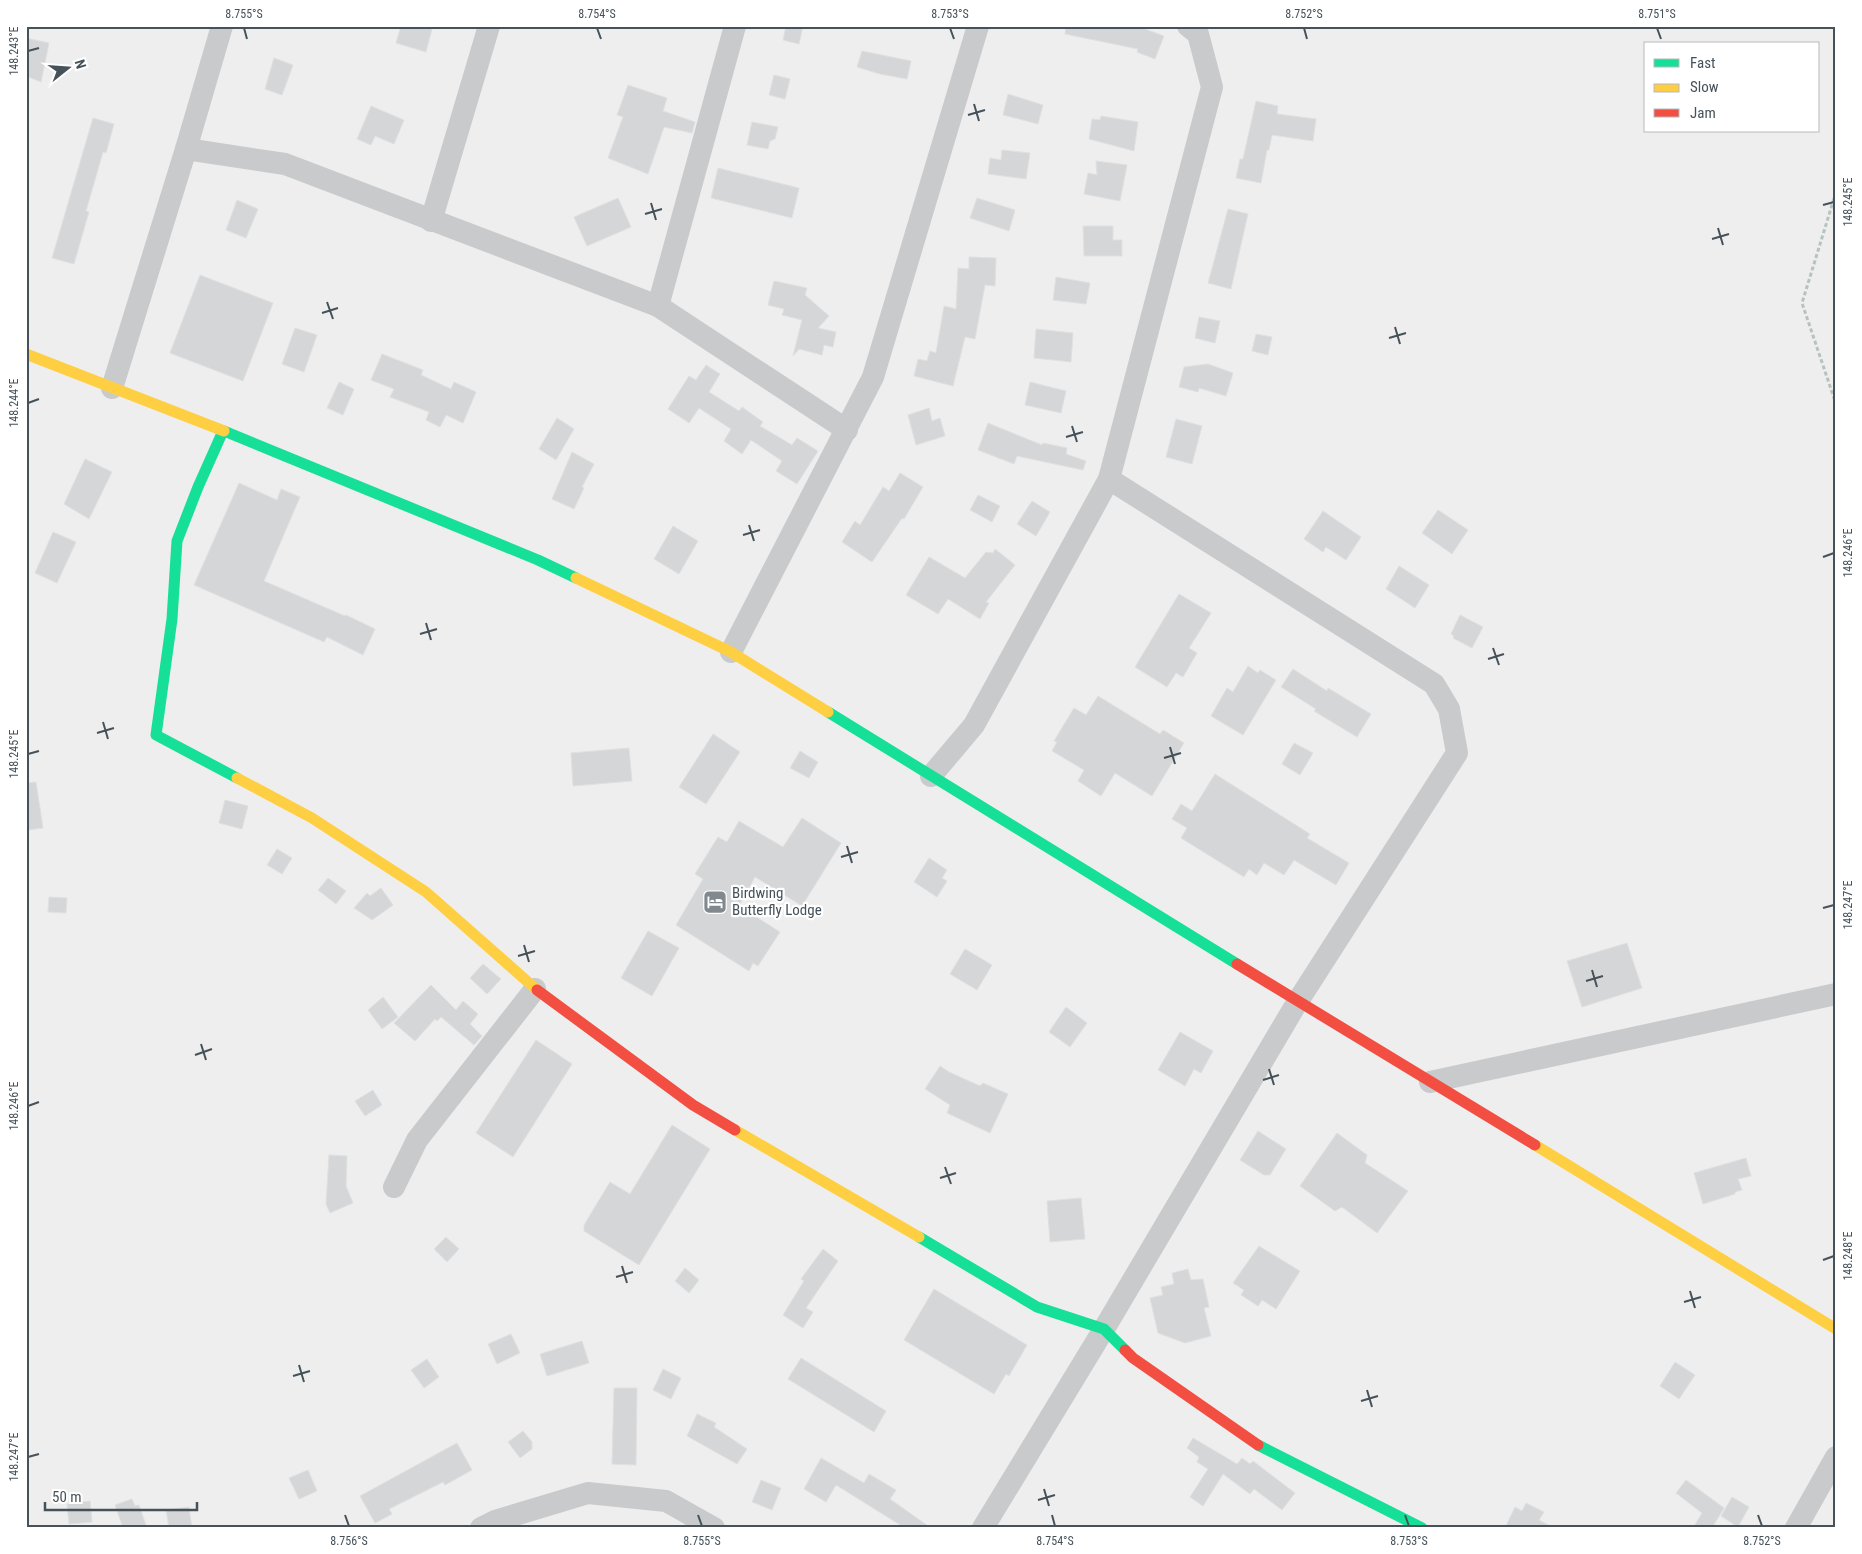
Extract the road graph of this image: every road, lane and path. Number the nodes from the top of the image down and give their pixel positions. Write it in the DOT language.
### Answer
graph roads {
  1 [pos="222,26"];
  2 [pos="489,26"];
  3 [pos="735,26"];
  4 [pos="978,26"];
  5 [pos="1188,26"];
  6 [pos="186,149"];
  7 [pos="1836,192"];
  8 [pos="431,221"];
  9 [pos="658,306"];
  10 [pos="26,354"];
  11 [pos="112,388"];
  12 [pos="1836,404"];
  13 [pos="847,430"];
  14 [pos="224,431"];
  15 [pos="1109,479"];
  16 [pos="731,652"];
  17 [pos="931,776"];
  18 [pos="535,989"];
  19 [pos="1836,994"];
  20 [pos="1298,1001"];
  21 [pos="1430,1082"];
  22 [pos="394,1187"];
  23 [pos="1104,1329"];
  24 [pos="1836,1329"];
  25 [pos="1836,1457"];
  26 [pos="481,1528"];
  27 [pos="714,1528"];
  28 [pos="983,1528"];
  29 [pos="1422,1528"];
  30 [pos="1796,1528"];
  1 -- 6 [label="street"];
  2 -- 8 [label="street"];
  3 -- 9 [label="street"];
  4 -- 13 [label="street"];
  5 -- 15 [label="street"];
  6 -- 8 [label="street"];
  6 -- 11 [label="street"];
  7 -- 12 [label="path"];
  8 -- 9 [label="street"];
  9 -- 13 [label="street"];
  10 -- 11 [label="main road"];
  11 -- 14 [label="main road"];
  13 -- 16 [label="street"];
  14 -- 16 [label="main road"];
  14 -- 18 [label="main road"];
  15 -- 17 [label="street"];
  15 -- 20 [label="street"];
  16 -- 17 [label="main road"];
  17 -- 20 [label="main road"];
  18 -- 22 [label="street"];
  18 -- 23 [label="main road"];
  19 -- 21 [label="street"];
  20 -- 21 [label="main road"];
  20 -- 23 [label="street"];
  21 -- 24 [label="main road"];
  23 -- 28 [label="street"];
  23 -- 29 [label="main road"];
  25 -- 30 [label="street"];
  26 -- 27 [label="street"];
}
